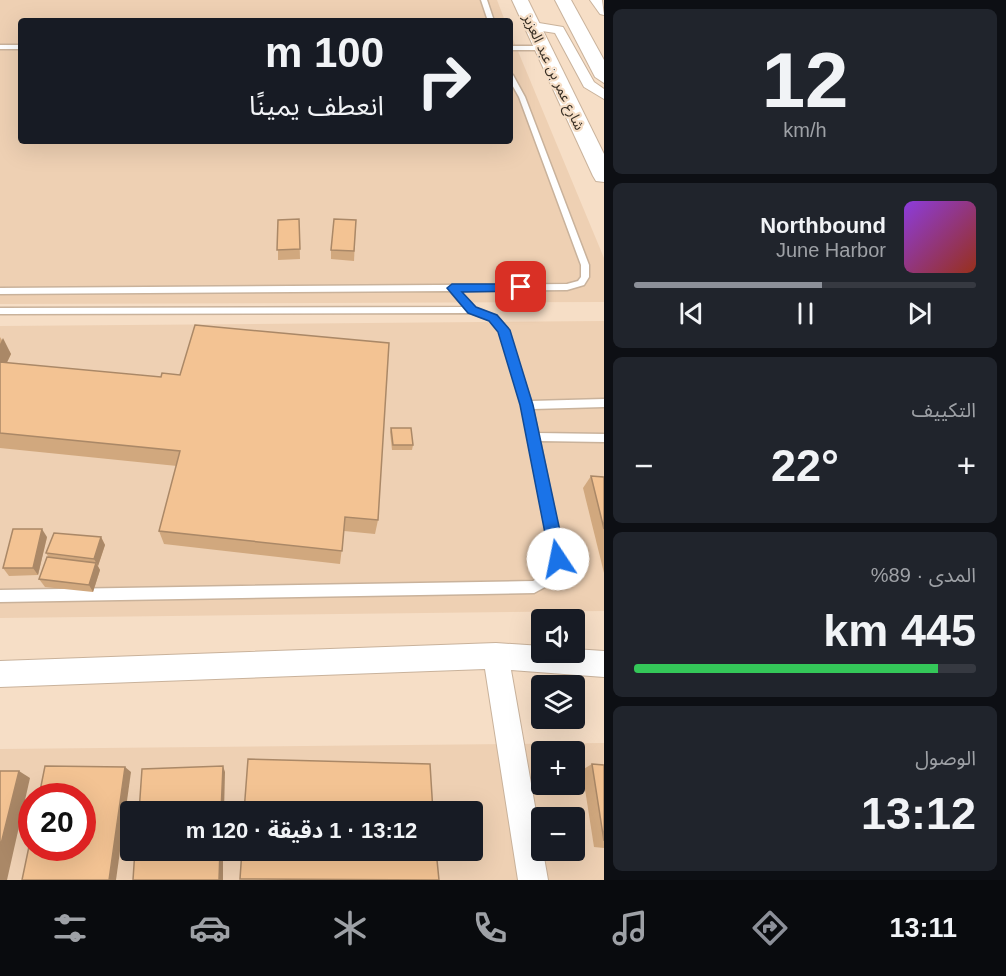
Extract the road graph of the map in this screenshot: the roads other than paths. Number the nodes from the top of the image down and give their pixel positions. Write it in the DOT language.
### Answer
graph roads {
  1 [pos="484,0"];
  2 [pos="520,0"];
  3 [pos="563,0"];
  4 [pos="596,0"];
  5 [pos="604,12"];
  6 [pos="490,18"];
  7 [pos="533,26"];
  8 [pos="0,47"];
  9 [pos="18,47"];
  10 [pos="513,48"];
  11 [pos="543,48"];
  12 [pos="604,77"];
  13 [pos="513,79"];
  14 [pos="604,95"];
  15 [pos="604,176"];
  16 [pos="452,288"];
  17 [pos="0,291"];
  18 [pos="472,310"];
  19 [pos="0,311"];
  20 [pos="604,404"];
  21 [pos="526,405"];
  22 [pos="534,437"];
  23 [pos="604,438"];
  24 [pos="0,596"];
  25 [pos="496,656"];
  26 [pos="604,664"];
  27 [pos="0,674"];
  28 [pos="533,880"];
  1 -- 6 [label="lane"];
  2 -- 7 [label="main road, شارع عمر بن عبد العزيز"];
  3 -- 12 [label="main road"];
  4 -- 5 [label="street"];
  7 -- 11 [label="main road, شارع عمر بن عبد العزيز"];
  7 -- 14 [label="street"];
  8 -- 9 [label="lane"];
  10 -- 11 [label="lane"];
  11 -- 15 [label="main road, شارع عمر بن عبد العزيز"];
  13 -- 16 [label="lane"];
  16 -- 17 [label="lane"];
  16 -- 18 [label="lane"];
  18 -- 19 [label="lane"];
  18 -- 21 [label="lane"];
  20 -- 21 [label="lane"];
  21 -- 22 [label="lane"];
  22 -- 23 [label="lane"];
  22 -- 24 [label="lane"];
  25 -- 26 [label="street"];
  25 -- 27 [label="street"];
  25 -- 28 [label="street"];
}
